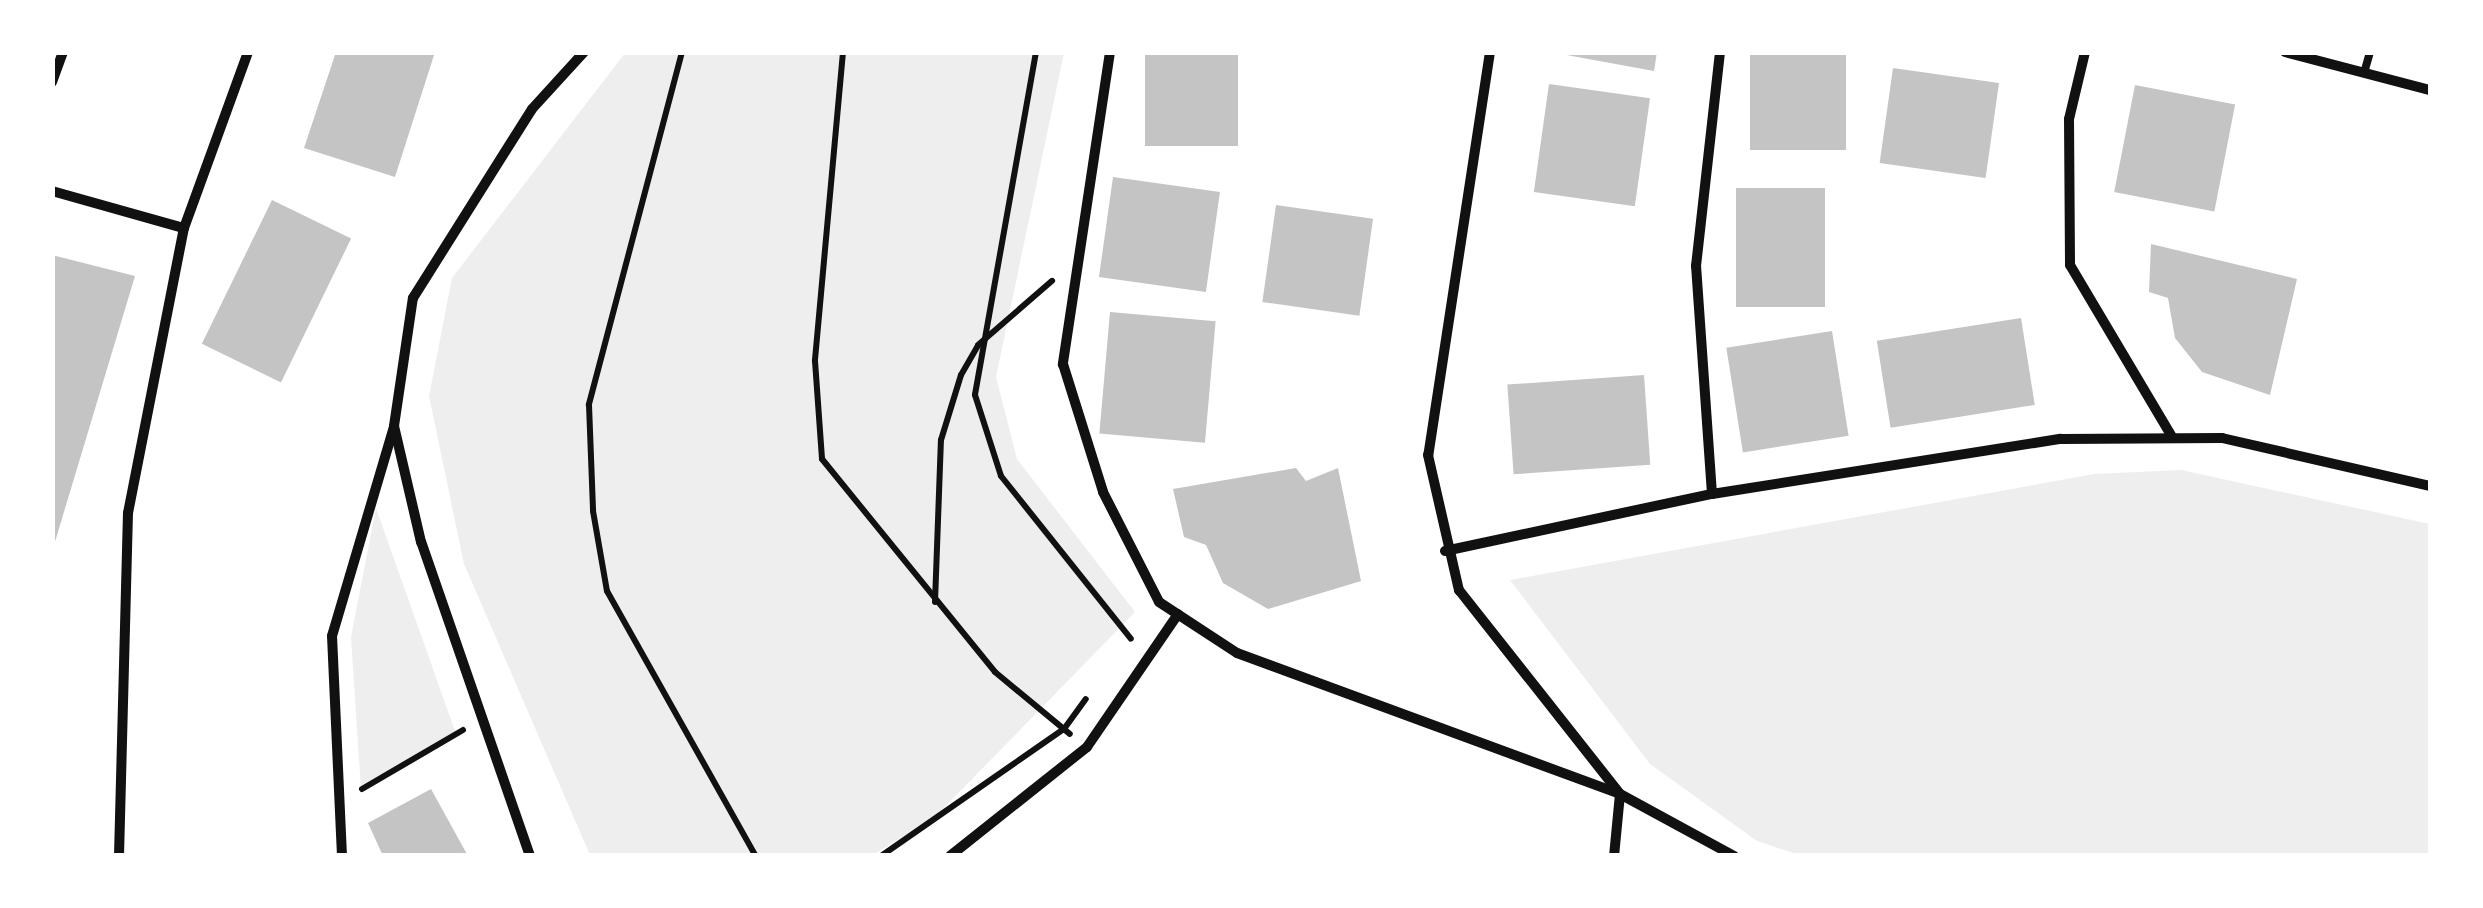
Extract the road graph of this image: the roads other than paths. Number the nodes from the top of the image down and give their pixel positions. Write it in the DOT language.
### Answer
graph roads {
  1 [pos="63,52"];
  2 [pos="248,52"];
  3 [pos="584,52"];
  4 [pos="1110,52"];
  5 [pos="1490,52"];
  6 [pos="1720,52"];
  7 [pos="2085,52"];
  8 [pos="2286,52"];
  9 [pos="2370,52"];
  10 [pos="2364,72"];
  11 [pos="52,82"];
  12 [pos="2430,90"];
  13 [pos="52,191"];
  14 [pos="184,228"];
  15 [pos="394,426"];
  16 [pos="2171,435"];
  17 [pos="2430,486"];
  18 [pos="1712,494"];
  19 [pos="1445,551"];
  20 [pos="1178,614"];
  21 [pos="1620,794"];
  22 [pos="119,856"];
  23 [pos="342,856"];
  24 [pos="530,856"];
  25 [pos="950,856"];
  26 [pos="1614,856"];
  27 [pos="1734,856"];
  1 -- 11 [label="street"];
  2 -- 14 [label="street"];
  3 -- 15 [label="street"];
  4 -- 20 [label="street"];
  5 -- 19 [label="street"];
  6 -- 18 [label="street"];
  7 -- 16 [label="street"];
  8 -- 10 [label="street"];
  9 -- 10 [label="lane"];
  10 -- 12 [label="street"];
  13 -- 14 [label="street"];
  14 -- 22 [label="street"];
  15 -- 23 [label="street"];
  15 -- 24 [label="street"];
  16 -- 17 [label="street"];
  16 -- 18 [label="street"];
  18 -- 19 [label="street"];
  19 -- 21 [label="street"];
  20 -- 21 [label="street"];
  20 -- 25 [label="street"];
  21 -- 26 [label="street"];
  21 -- 27 [label="street"];
}
